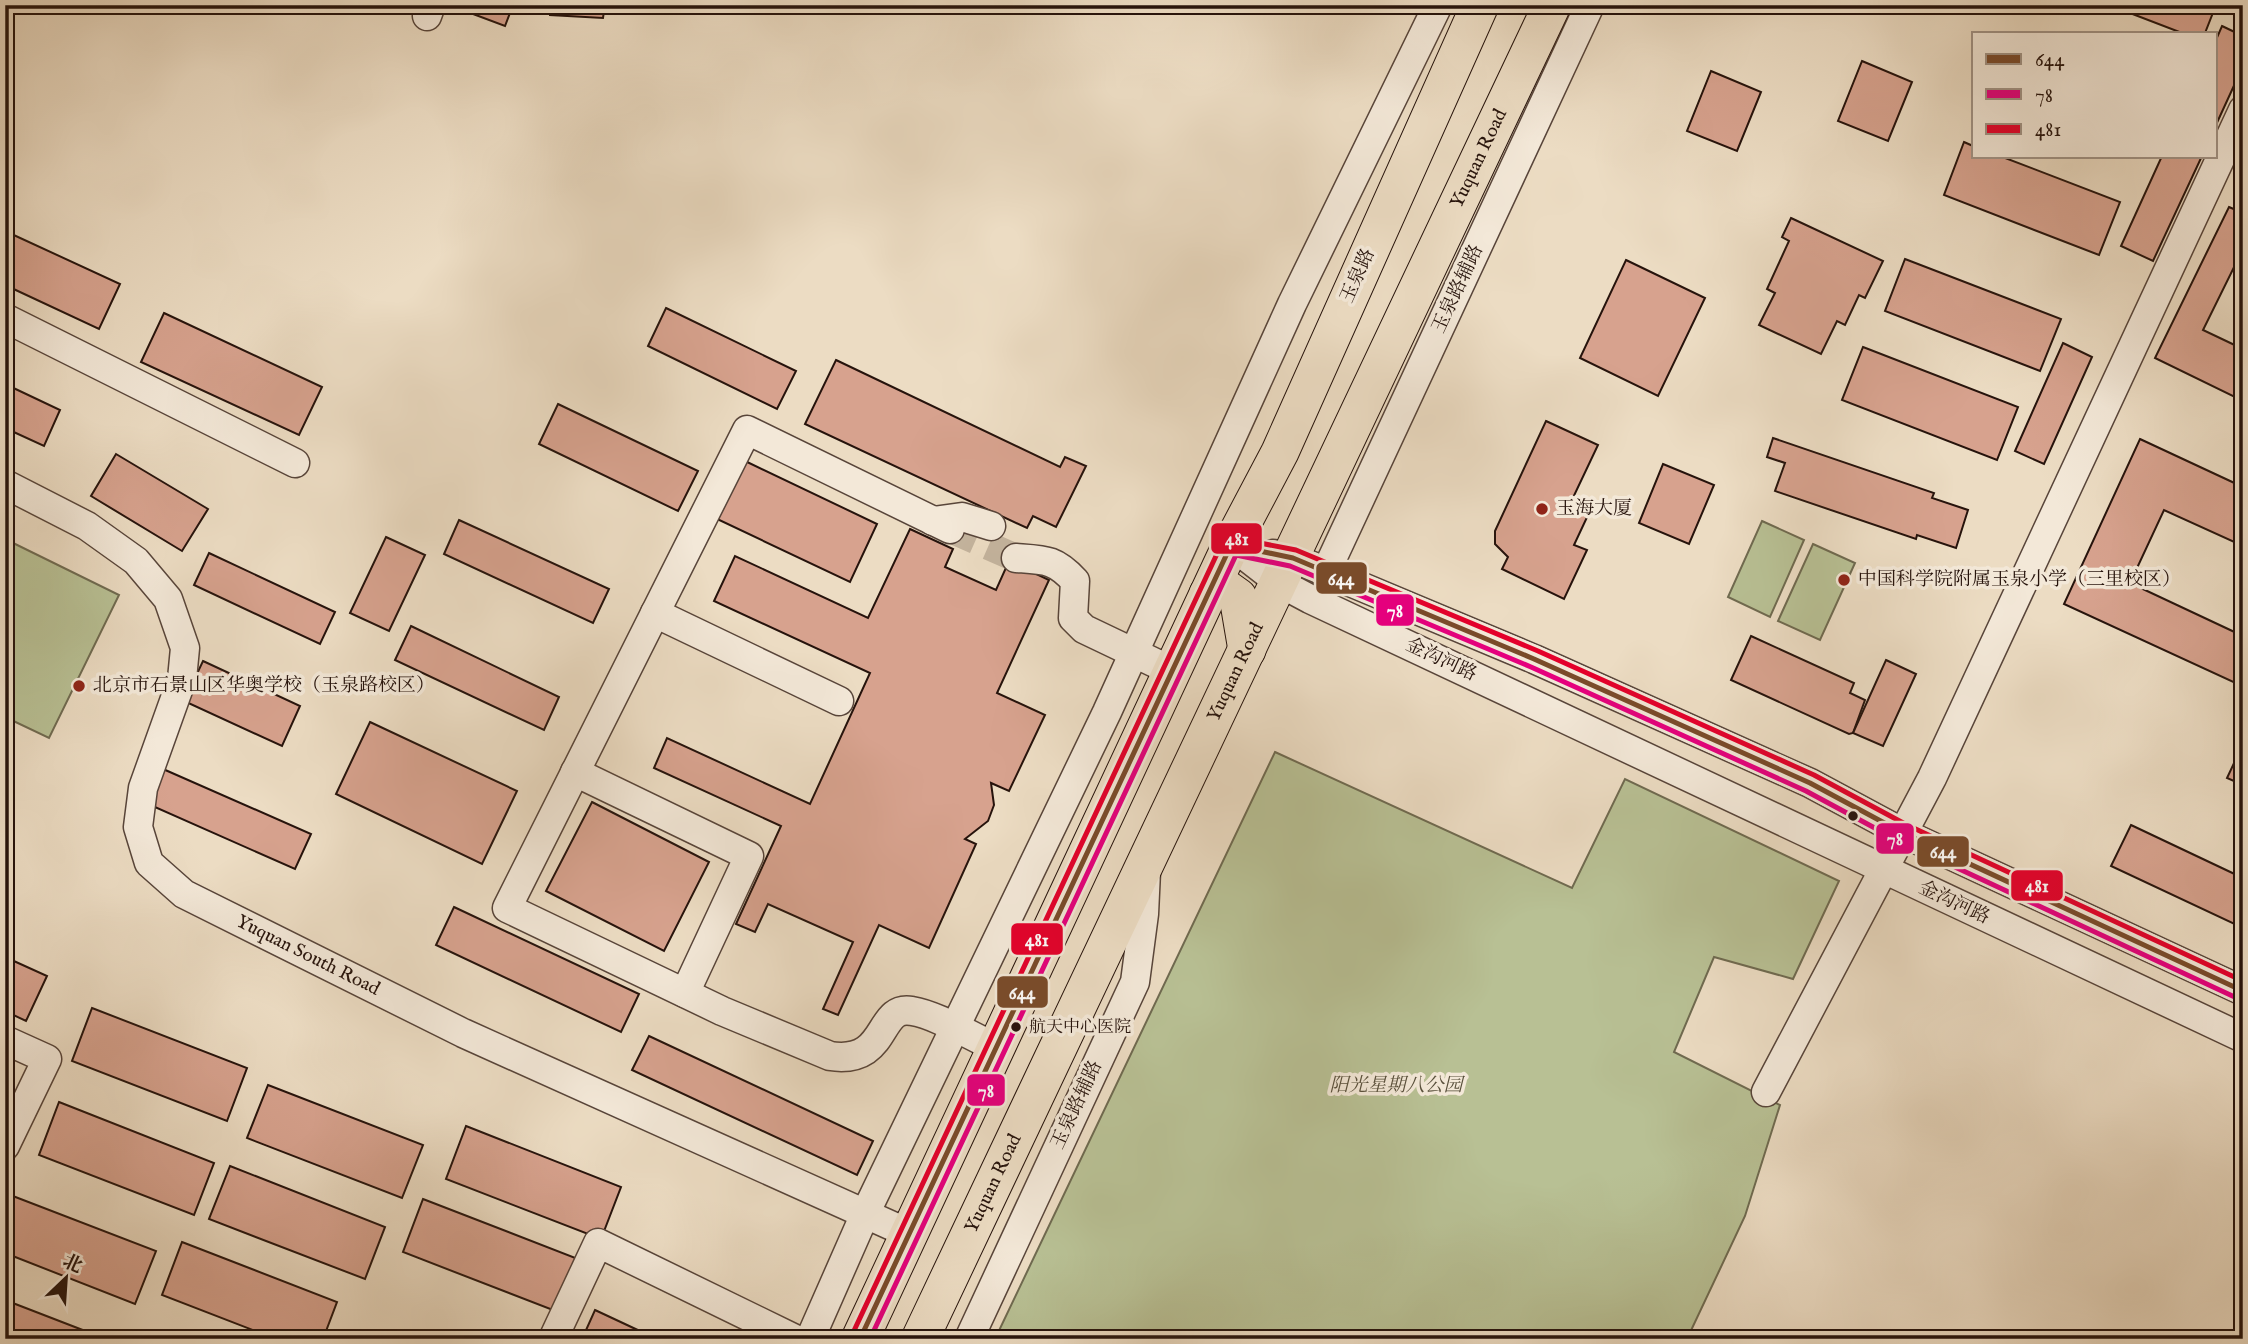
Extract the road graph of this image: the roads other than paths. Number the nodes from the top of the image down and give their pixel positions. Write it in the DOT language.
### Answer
graph roads {
  1 [pos="1440,5"];
  2 [pos="1480,5"];
  3 [pos="1552,5"];
  4 [pos="1590,5"];
  5 [pos="1437,99"];
  6 [pos="2243,110"];
  7 [pos="5,318"];
  8 [pos="1299,406"];
  9 [pos="1343,448"];
  10 [pos="295,463"];
  11 [pos="5,484"];
  12 [pos="991,526"];
  13 [pos="1231,545"];
  14 [pos="1031,555"];
  15 [pos="1286,571"];
  16 [pos="1325,574"];
  17 [pos="1208,594"];
  18 [pos="655,613"];
  19 [pos="1247,650"];
  20 [pos="1134,653"];
  21 [pos="1172,671"];
  22 [pos="839,701"];
  23 [pos="575,772"];
  24 [pos="1903,833"];
  25 [pos="1146,861"];
  26 [pos="1884,870"];
  27 [pos="2243,991"];
  28 [pos="685,993"];
  29 [pos="955,1029"];
  30 [pos="2243,1038"];
  31 [pos="5,1040"];
  32 [pos="997,1048"];
  33 [pos="1766,1092"];
  34 [pos="5,1146"];
  35 [pos="866,1214"];
  36 [pos="910,1234"];
  37 [pos="553,1339"];
  38 [pos="795,1339"];
  39 [pos="810,1339"];
  40 [pos="860,1339"];
  41 [pos="920,1339"];
  42 [pos="969,1339"];
  1 -- 5 [label="street"];
  1 -- 20 [label="street"];
  2 -- 5 [label="main road, 玉泉路"];
  3 -- 9 [label="main road, Yuquan Road"];
  4 -- 16 [label="street, 玉泉路辅路"];
  5 -- 8 [label="main road, 玉泉路"];
  6 -- 24 [label="street"];
  7 -- 10 [label="street"];
  8 -- 9 [label="main road"];
  8 -- 13 [label="main road, 玉泉路"];
  9 -- 15 [label="main road, Yuquan Road"];
  11 -- 35 [label="street, Yuquan South Road"];
  12 -- 18 [label="street"];
  13 -- 15 [label="street, 金沟河路"];
  13 -- 17 [label="main road"];
  14 -- 20 [label="street"];
  15 -- 16 [label="street, 金沟河路"];
  15 -- 19 [label="main road, Yuquan Road"];
  15 -- 26 [label="street, 金沟河路"];
  16 -- 24 [label="street, 金沟河路"];
  17 -- 19 [label="main road"];
  17 -- 21 [label="main road"];
  18 -- 22 [label="street"];
  18 -- 23 [label="street"];
  19 -- 25 [label="main road, Yuquan Road"];
  20 -- 21 [label="street"];
  20 -- 29 [label="street"];
  21 -- 32 [label="main road"];
  23 -- 28 [label="street"];
  23 -- 28 [label="street"];
  24 -- 26 [label="street"];
  24 -- 27 [label="street, 金沟河路"];
  25 -- 41 [label="main road, Yuquan Road"];
  25 -- 42 [label="street, 玉泉路辅路"];
  26 -- 30 [label="street, 金沟河路"];
  26 -- 33 [label="street"];
  28 -- 29 [label="street"];
  29 -- 32 [label="street"];
  29 -- 35 [label="street"];
  31 -- 34 [label="street"];
  32 -- 36 [label="main road"];
  35 -- 36 [label="street, Yuquan South Road"];
  35 -- 39 [label="street"];
  36 -- 40 [label="main road"];
  37 -- 38 [label="street"];
}
